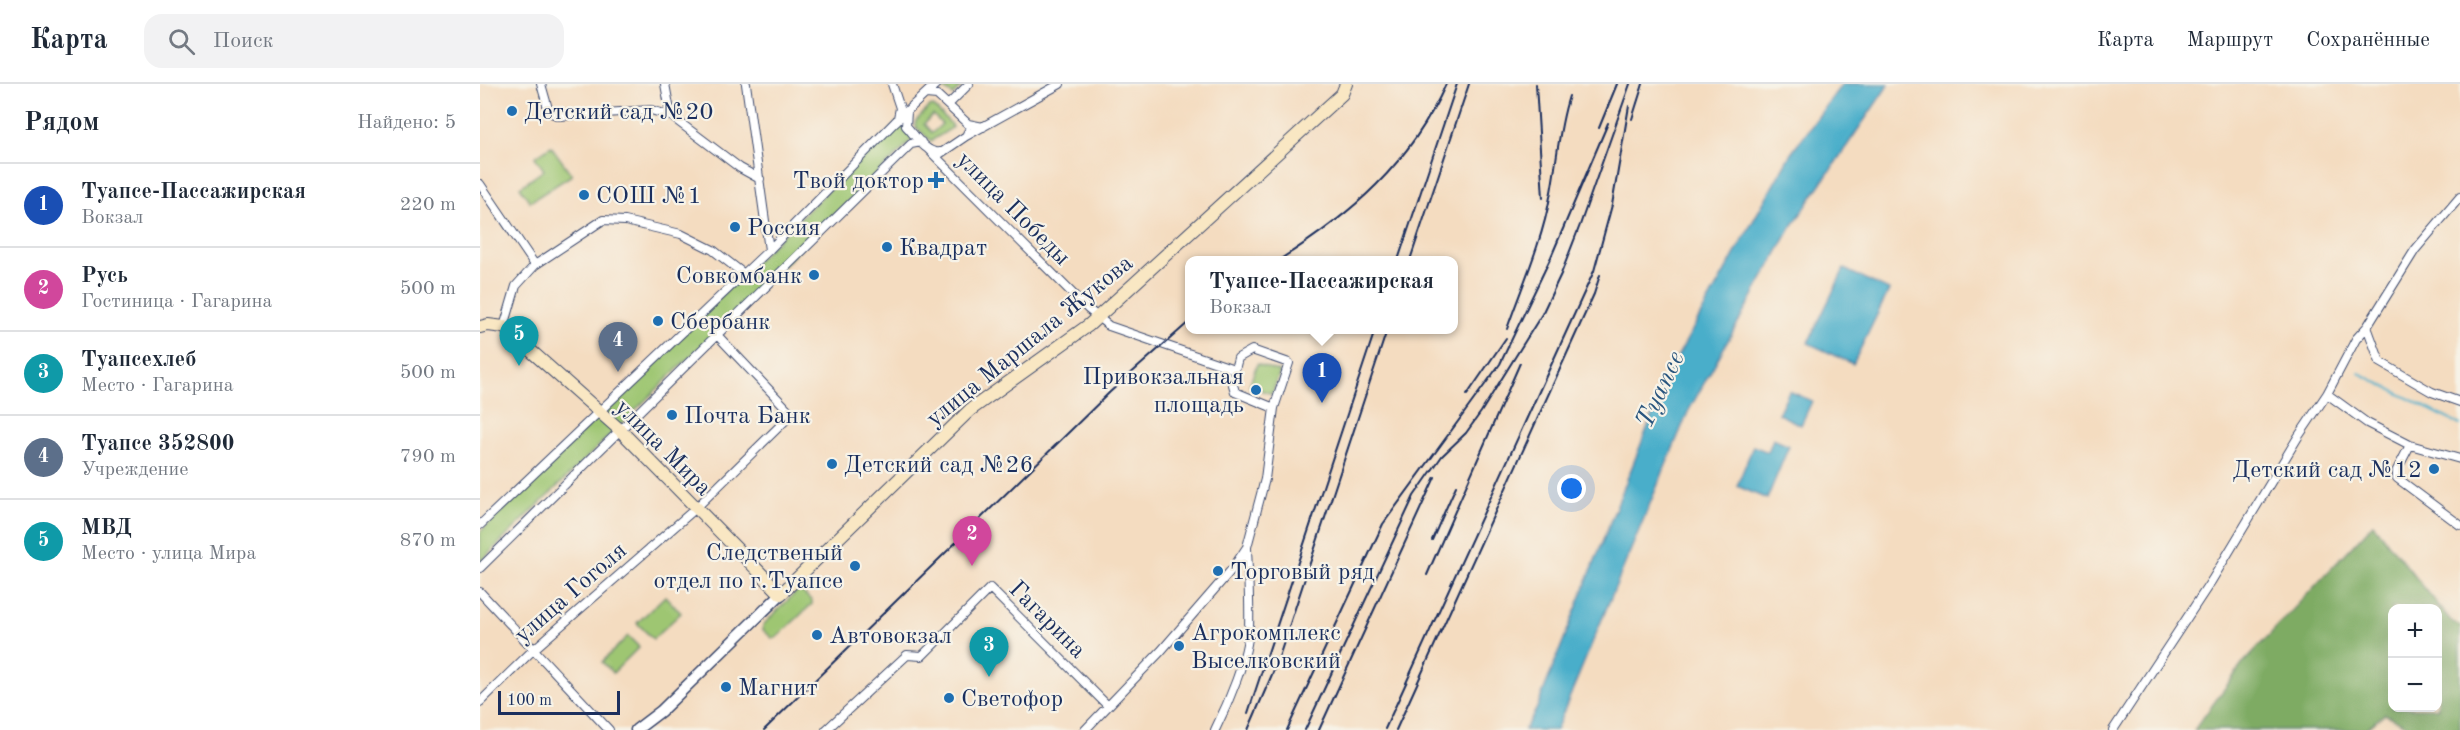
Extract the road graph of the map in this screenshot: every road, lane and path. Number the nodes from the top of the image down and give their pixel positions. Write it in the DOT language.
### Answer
graph roads {
  1 [pos="541,84"];
  2 [pos="665,84"];
  3 [pos="746,84"];
  4 [pos="892,84"];
  5 [pos="936,84"];
  6 [pos="969,84"];
  7 [pos="1060,84"];
  8 [pos="1346,84"];
  9 [pos="926,94"];
  10 [pos="937,94"];
  11 [pos="948,105"];
  12 [pos="903,110"];
  13 [pos="671,116"];
  14 [pos="964,121"];
  15 [pos="983,128"];
  16 [pos="966,136"];
  17 [pos="924,146"];
  18 [pos="939,157"];
  19 [pos="760,179"];
  20 [pos="480,184"];
  21 [pos="2460,197"];
  22 [pos="769,250"];
  23 [pos="535,265"];
  24 [pos="744,274"];
  25 [pos="1098,318"];
  26 [pos="480,327"];
  27 [pos="504,327"];
  28 [pos="2367,327"];
  29 [pos="718,336"];
  30 [pos="1234,369"];
  31 [pos="2327,394"];
  32 [pos="2460,402"];
  33 [pos="1274,408"];
  34 [pos="598,411"];
  35 [pos="620,430"];
  36 [pos="2410,445"];
  37 [pos="2460,459"];
  38 [pos="695,508"];
  39 [pos="480,525"];
  40 [pos="2460,525"];
  41 [pos="1247,548"];
  42 [pos="480,568"];
  43 [pos="480,592"];
  44 [pos="781,594"];
  45 [pos="533,650"];
  46 [pos="480,702"];
  47 [pos="1108,706"];
  48 [pos="609,730"];
  49 [pos="636,730"];
  50 [pos="826,730"];
  51 [pos="1085,730"];
  52 [pos="1215,730"];
  53 [pos="2113,730"];
  1 -- 13 [label="street"];
  2 -- 13 [label="street"];
  3 -- 19 [label="street"];
  4 -- 12 [label="street"];
  5 -- 9 [label="street"];
  5 -- 10 [label="street"];
  6 -- 11 [label="street"];
  7 -- 15 [label="street"];
  8 -- 25 [label="main road, улица Маршала Жукова"];
  9 -- 10 [label="street"];
  9 -- 12 [label="street"];
  10 -- 11 [label="street"];
  11 -- 14 [label="street"];
  12 -- 17 [label="street"];
  12 -- 22 [label="street"];
  13 -- 19 [label="street"];
  14 -- 15 [label="street"];
  14 -- 16 [label="street"];
  15 -- 16 [label="street"];
  16 -- 18 [label="street"];
  17 -- 18 [label="street"];
  17 -- 29 [label="street"];
  18 -- 25 [label="street, улица Победы"];
  19 -- 22 [label="street"];
  20 -- 23 [label="street"];
  21 -- 28 [label="street"];
  22 -- 24 [label="street"];
  23 -- 24 [label="street"];
  23 -- 27 [label="street"];
  24 -- 34 [label="street"];
  25 -- 30 [label="street, улица Победы"];
  25 -- 44 [label="main road, улица Маршала Жукова"];
  26 -- 27 [label="main road"];
  27 -- 34 [label="main road, улица Мира"];
  28 -- 31 [label="street"];
  28 -- 32 [label="street"];
  29 -- 35 [label="street"];
  29 -- 38 [label="street, улица Гоголя"];
  30 -- 33 [label="street"];
  30 -- 33 [label="street"];
  31 -- 36 [label="street"];
  31 -- 53 [label="street"];
  33 -- 41 [label="street"];
  34 -- 35 [label="main road, улица Мира"];
  34 -- 39 [label="street"];
  35 -- 38 [label="main road, улица Мира"];
  35 -- 42 [label="street"];
  36 -- 37 [label="street"];
  36 -- 40 [label="street"];
  38 -- 44 [label="main road, улица Мира"];
  38 -- 45 [label="street, улица Гоголя"];
  41 -- 47 [label="street"];
  41 -- 52 [label="street"];
  43 -- 45 [label="street"];
  44 -- 49 [label="street, улица Маршала Жукова"];
  45 -- 46 [label="street, улица Гоголя"];
  45 -- 48 [label="street"];
  47 -- 50 [label="street, Гагарина"];
  47 -- 51 [label="street"];
}
